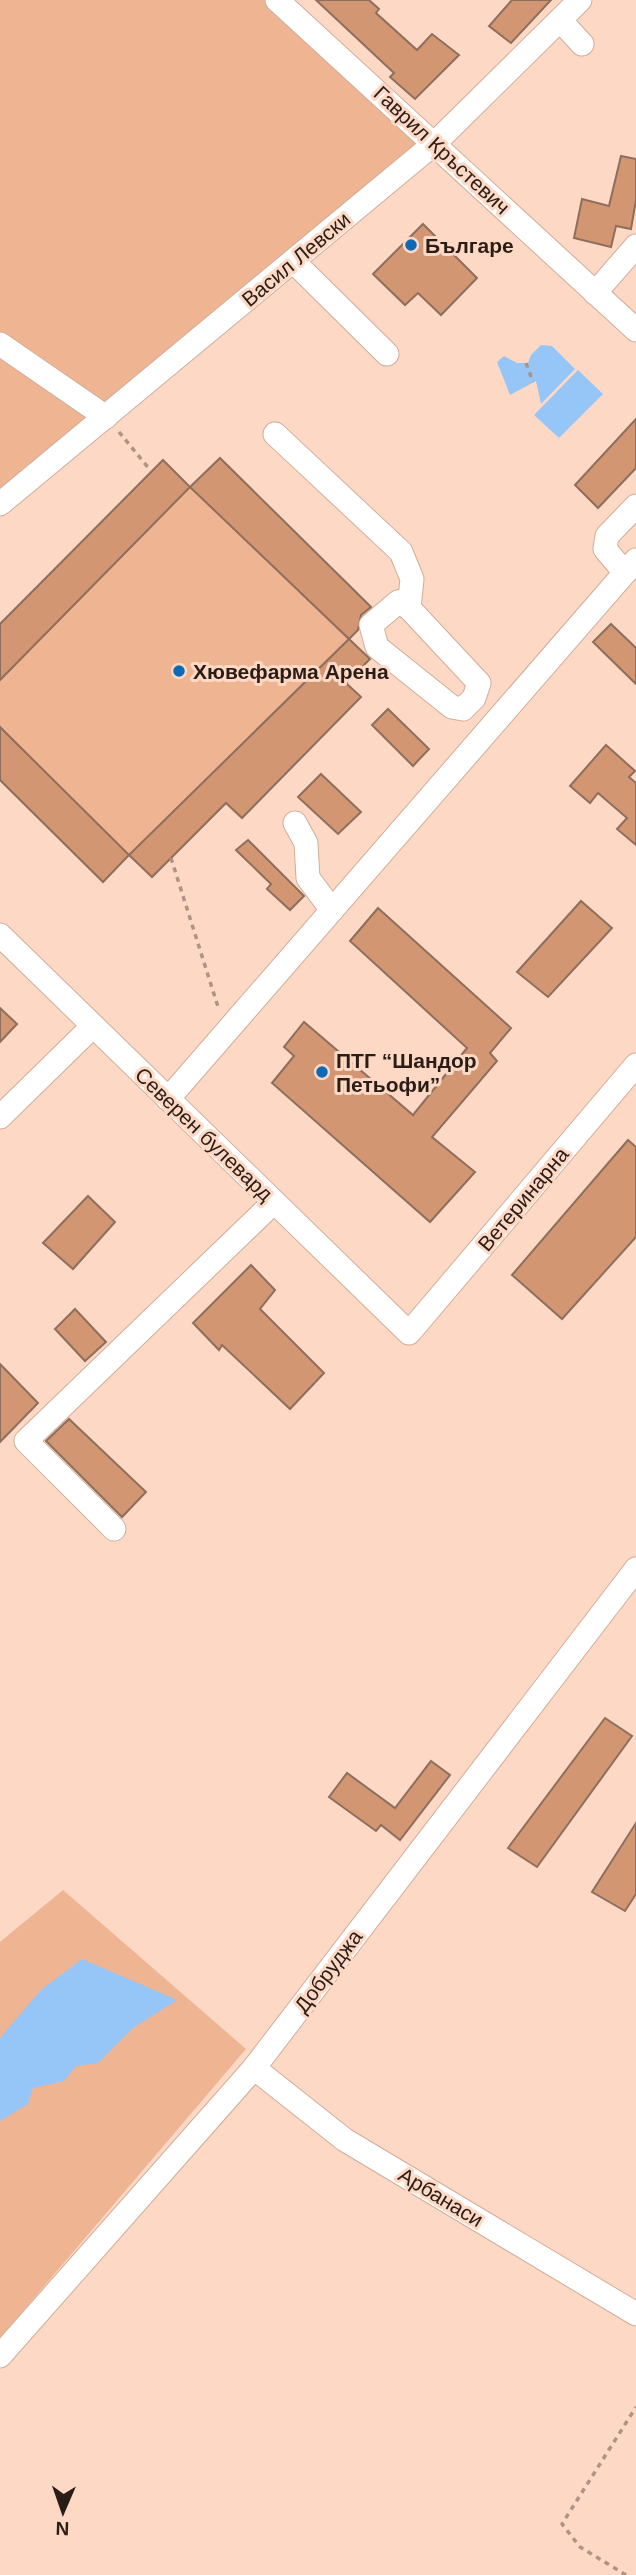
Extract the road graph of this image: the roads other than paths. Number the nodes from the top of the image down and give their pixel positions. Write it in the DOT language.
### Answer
graph roads {
  1 [pos="277,0"];
  2 [pos="570,7"];
  3 [pos="582,44"];
  4 [pos="435,143"];
  5 [pos="636,246"];
  6 [pos="293,261"];
  7 [pos="595,292"];
  8 [pos="636,330"];
  9 [pos="0,344"];
  10 [pos="387,354"];
  11 [pos="106,417"];
  12 [pos="275,433"];
  13 [pos="0,504"];
  14 [pos="636,506"];
  15 [pos="630,566"];
  16 [pos="409,608"];
  17 [pos="474,698"];
  18 [pos="500,716"];
  19 [pos="295,823"];
  20 [pos="332,910"];
  21 [pos="0,935"];
  22 [pos="93,1026"];
  23 [pos="636,1065"];
  24 [pos="169,1099"];
  25 [pos="0,1117"];
  26 [pos="274,1202"];
  27 [pos="409,1333"];
  28 [pos="114,1529"];
  29 [pos="636,1569"];
  30 [pos="254,2068"];
  31 [pos="636,2314"];
  32 [pos="0,2356"];
  1 -- 4 [label="street, Гаврил Кръстевич"];
  2 -- 3 [label="street"];
  2 -- 4 [label="street, Васил Левски"];
  4 -- 6 [label="street, Васил Левски"];
  4 -- 7 [label="street, Гаврил Кръстевич"];
  5 -- 7 [label="street"];
  6 -- 10 [label="street"];
  6 -- 11 [label="street, Васил Левски"];
  7 -- 8 [label="street, Гаврил Кръстевич"];
  9 -- 11 [label="street"];
  11 -- 13 [label="street, Васил Левски"];
  12 -- 16 [label="street"];
  14 -- 15 [label="street"];
  15 -- 18 [label="street"];
  16 -- 17 [label="street"];
  16 -- 17 [label="street"];
  17 -- 18 [label="street"];
  18 -- 20 [label="street"];
  19 -- 20 [label="street"];
  20 -- 24 [label="street"];
  21 -- 22 [label="street, Северен булевард"];
  22 -- 24 [label="street, Северен булевард"];
  22 -- 25 [label="street"];
  23 -- 27 [label="street, Ветеринарна"];
  24 -- 26 [label="street, Северен булевард"];
  26 -- 27 [label="street, Северен булевард"];
  26 -- 28 [label="street"];
  29 -- 30 [label="street, Добруджа"];
  30 -- 31 [label="street, Арбанаси"];
  30 -- 32 [label="street, Добруджа"];
}
